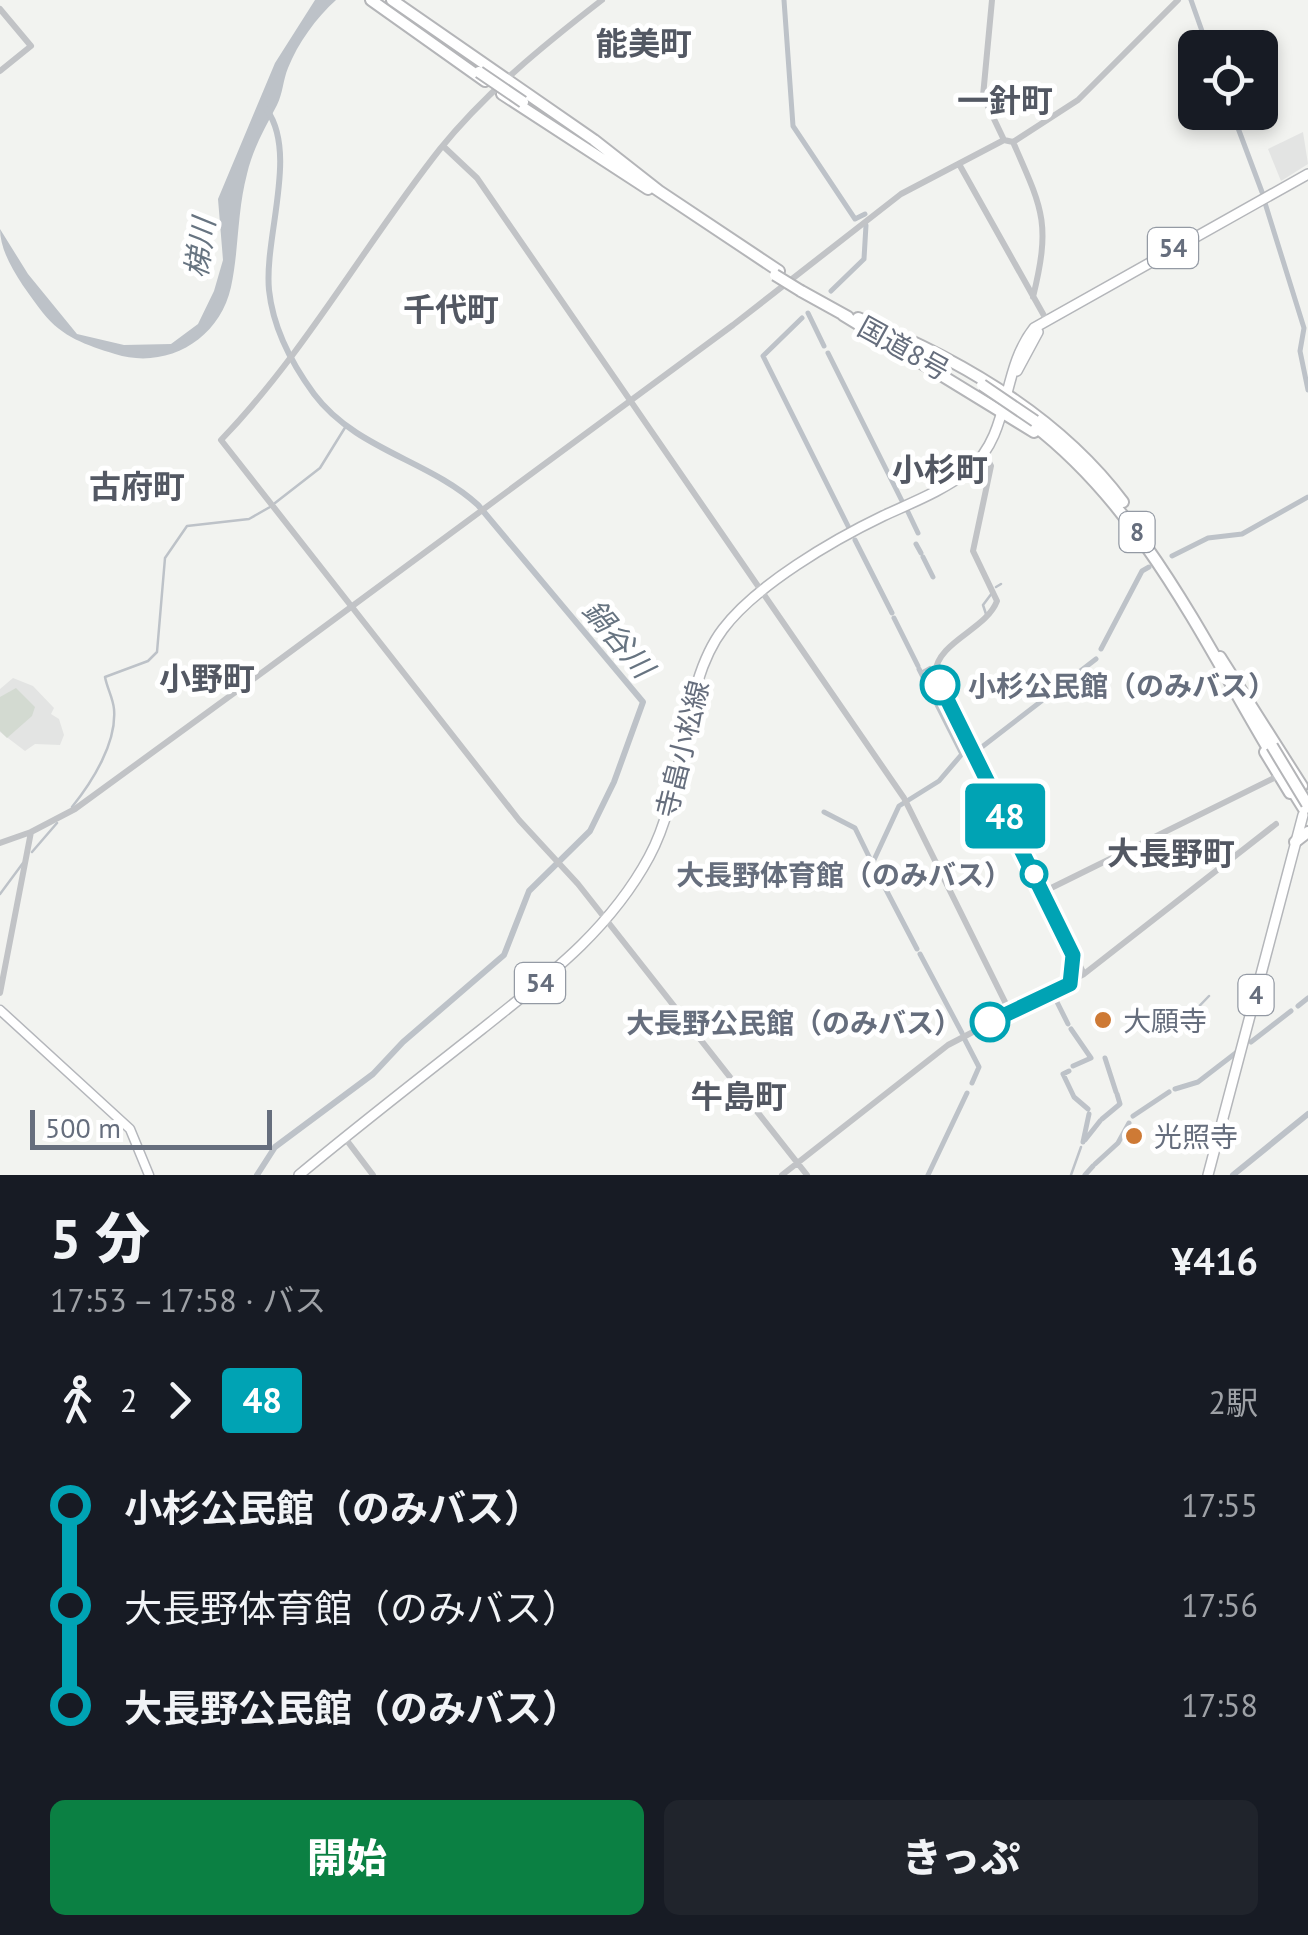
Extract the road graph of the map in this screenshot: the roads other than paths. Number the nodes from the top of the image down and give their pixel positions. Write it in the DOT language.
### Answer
graph roads {
  1 [pos="375,0"];
  2 [pos="389,0"];
  3 [pos="602,0"];
  4 [pos="992,0"];
  5 [pos="1178,0"];
  6 [pos="0,8"];
  7 [pos="419,26"];
  8 [pos="0,71"];
  9 [pos="507,80"];
  10 [pos="497,90"];
  11 [pos="1004,140"];
  12 [pos="1014,142"];
  13 [pos="443,146"];
  14 [pos="959,164"];
  15 [pos="624,170"];
  16 [pos="1308,174"];
  17 [pos="802,288"];
  18 [pos="1033,297"];
  19 [pos="843,314"];
  20 [pos="858,318"];
  21 [pos="1044,323"];
  22 [pos="980,387"];
  23 [pos="1008,395"];
  24 [pos="630,402"];
  25 [pos="1005,412"];
  26 [pos="986,455"];
  27 [pos="1139,531"];
  28 [pos="764,594"];
  29 [pos="351,606"];
  30 [pos="1215,657"];
  31 [pos="1276,776"];
  32 [pos="1302,776"];
  33 [pos="1307,810"];
  34 [pos="1276,824"];
  35 [pos="31,832"];
  36 [pos="1308,832"];
  37 [pos="1295,842"];
  38 [pos="0,843"];
  39 [pos="1042,892"];
  40 [pos="608,923"];
  41 [pos="1073,955"];
  42 [pos="1084,974"];
  43 [pos="1070,984"];
  44 [pos="0,993"];
  45 [pos="0,1010"];
  46 [pos="1010,1012"];
  47 [pos="346,1140"];
  48 [pos="798,1162"];
  49 [pos="149,1175"];
  50 [pos="302,1175"];
  51 [pos="373,1175"];
  52 [pos="782,1175"];
  53 [pos="807,1175"];
  54 [pos="1208,1175"];
  1 -- 7 [label="highway, 国道8号 / 8"];
  2 -- 7 [label="highway"];
  3 -- 9 [label="street"];
  4 -- 11 [label="street"];
  5 -- 12 [label="street"];
  6 -- 8 [label="street"];
  7 -- 9 [label="highway"];
  7 -- 10 [label="highway"];
  7 -- 15 [label="highway, 国道8号 / 8, bridge"];
  9 -- 10 [label="street"];
  9 -- 15 [label="highway"];
  10 -- 13 [label="street"];
  10 -- 15 [label="highway"];
  11 -- 12 [label="street"];
  11 -- 14 [label="street"];
  12 -- 18 [label="street"];
  13 -- 24 [label="street"];
  13 -- 29 [label="street"];
  14 -- 18 [label="street"];
  14 -- 24 [label="street"];
  15 -- 17 [label="highway, 国道8号 / 8, bridge"];
  16 -- 21 [label="main road, 寺畠小松線 / 54"];
  17 -- 19 [label="highway, 国道8号 / 8"];
  17 -- 20 [label="highway, 国道8号 / 8"];
  18 -- 21 [label="street"];
  19 -- 22 [label="highway, 国道8号 / 8"];
  19 -- 25 [label="highway"];
  20 -- 22 [label="highway, 国道8号 / 8"];
  20 -- 23 [label="highway, 8"];
  21 -- 23 [label="main road, 寺畠小松線 / 54"];
  22 -- 27 [label="highway, 国道8号 / 8, bridge"];
  23 -- 25 [label="main road, 寺畠小松線 / 54"];
  23 -- 27 [label="highway, 8"];
  24 -- 28 [label="street"];
  24 -- 29 [label="street"];
  25 -- 26 [label="main road, 寺畠小松線 / 54"];
  25 -- 27 [label="highway, 8"];
  26 -- 28 [label="main road, 寺畠小松線 / 54"];
  26 -- 39 [label="street"];
  27 -- 30 [label="highway, 国道8号 / 8"];
  28 -- 40 [label="main road, 寺畠小松線 / 54"];
  28 -- 46 [label="street"];
  29 -- 35 [label="street"];
  29 -- 40 [label="street"];
  30 -- 32 [label="highway, 8"];
  30 -- 33 [label="highway, 8"];
  30 -- 33 [label="highway, 国道8号 / 8, bridge"];
  31 -- 39 [label="street"];
  32 -- 33 [label="highway, 8"];
  33 -- 37 [label="main road, 4"];
  34 -- 42 [label="street"];
  35 -- 38 [label="street"];
  35 -- 44 [label="street"];
  36 -- 37 [label="highway"];
  37 -- 54 [label="main road, 4"];
  39 -- 41 [label="street"];
  40 -- 47 [label="main road, 寺畠小松線 / 54"];
  40 -- 48 [label="street"];
  41 -- 42 [label="street"];
  41 -- 43 [label="street"];
  42 -- 43 [label="street"];
  43 -- 46 [label="street"];
  45 -- 49 [label="main road"];
  46 -- 48 [label="street"];
  47 -- 50 [label="main road, 寺畠小松線 / 54"];
  47 -- 51 [label="street"];
  48 -- 52 [label="street"];
  48 -- 53 [label="street"];
}
